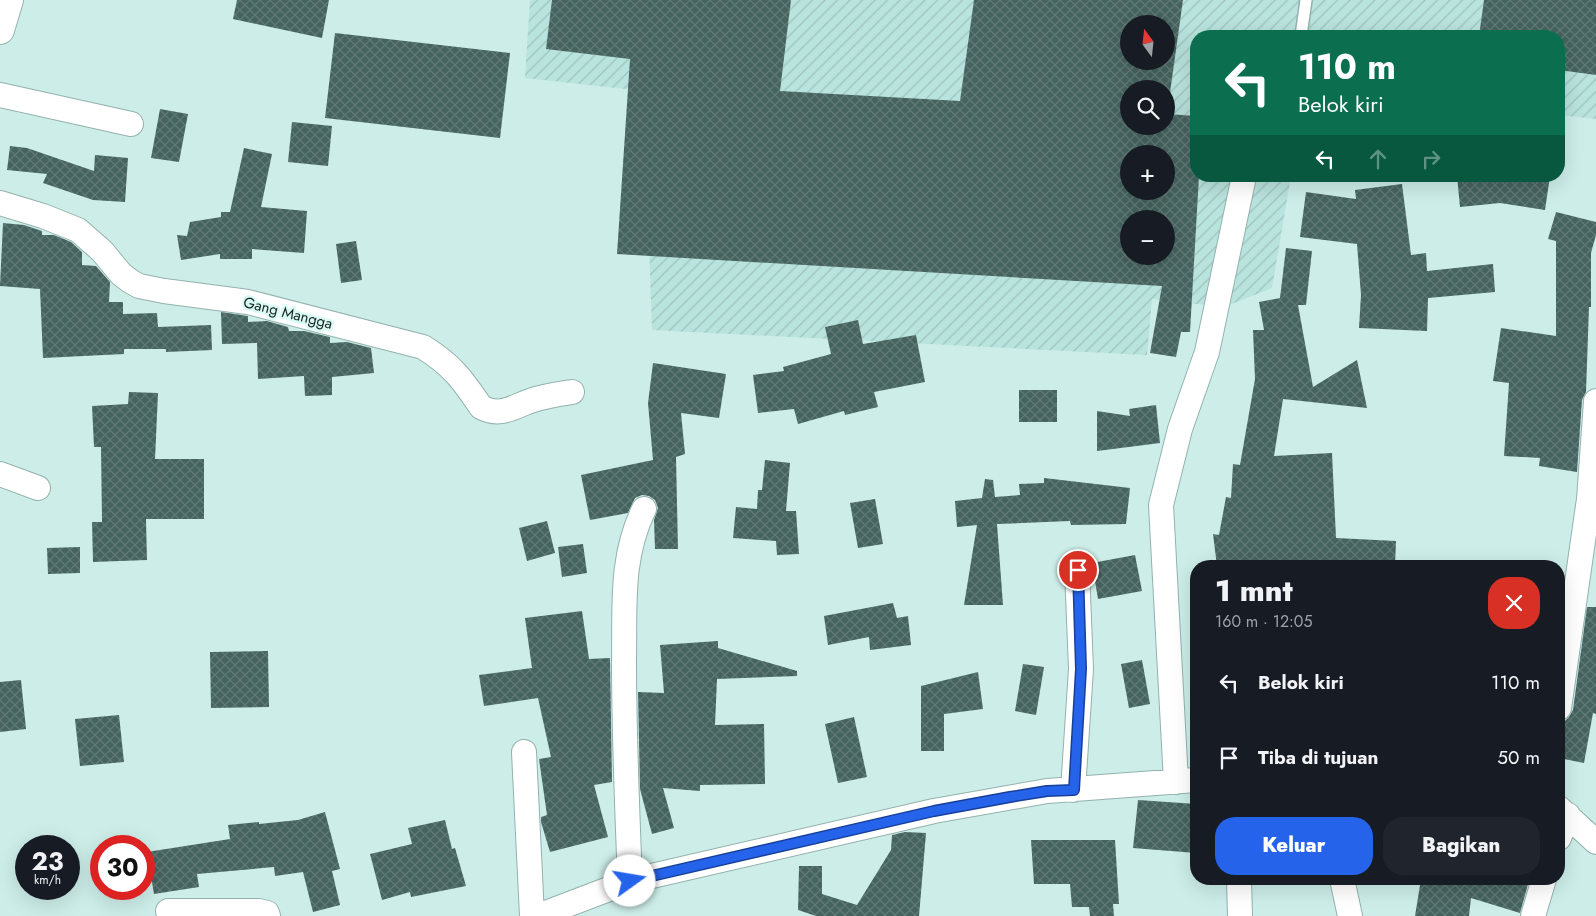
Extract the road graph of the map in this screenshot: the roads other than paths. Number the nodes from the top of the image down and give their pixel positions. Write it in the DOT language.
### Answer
graph roads {
  1 [pos="9,0"];
  2 [pos="1306,0"];
  3 [pos="0,30"];
  4 [pos="1302,30"];
  5 [pos="0,95"];
  6 [pos="131,124"];
  7 [pos="1243,182"];
  8 [pos="0,203"];
  9 [pos="572,392"];
  10 [pos="1596,401"];
  11 [pos="0,474"];
  12 [pos="38,488"];
  13 [pos="644,509"];
  14 [pos="1078,570"];
  15 [pos="1565,666"];
  16 [pos="524,752"];
  17 [pos="1186,781"];
  18 [pos="1074,790"];
  19 [pos="1565,814"];
  20 [pos="1596,842"];
  21 [pos="630,881"];
  22 [pos="1239,885"];
  23 [pos="1343,885"];
  24 [pos="1542,885"];
  25 [pos="168,911"];
  26 [pos="268,916"];
  27 [pos="532,916"];
  28 [pos="538,916"];
  29 [pos="1240,916"];
  30 [pos="1350,916"];
  31 [pos="1533,916"];
  1 -- 3 [label="main road"];
  2 -- 4 [label="lane"];
  5 -- 6 [label="street"];
  7 -- 17 [label="street"];
  8 -- 9 [label="street, Gang Mangga"];
  10 -- 15 [label="street"];
  11 -- 12 [label="street"];
  13 -- 21 [label="street"];
  14 -- 18 [label="street"];
  16 -- 27 [label="street"];
  17 -- 18 [label="street"];
  18 -- 21 [label="street"];
  19 -- 20 [label="street"];
  21 -- 28 [label="street"];
  22 -- 29 [label="street"];
  23 -- 30 [label="street"];
  24 -- 31 [label="street"];
  25 -- 26 [label="street"];
}
